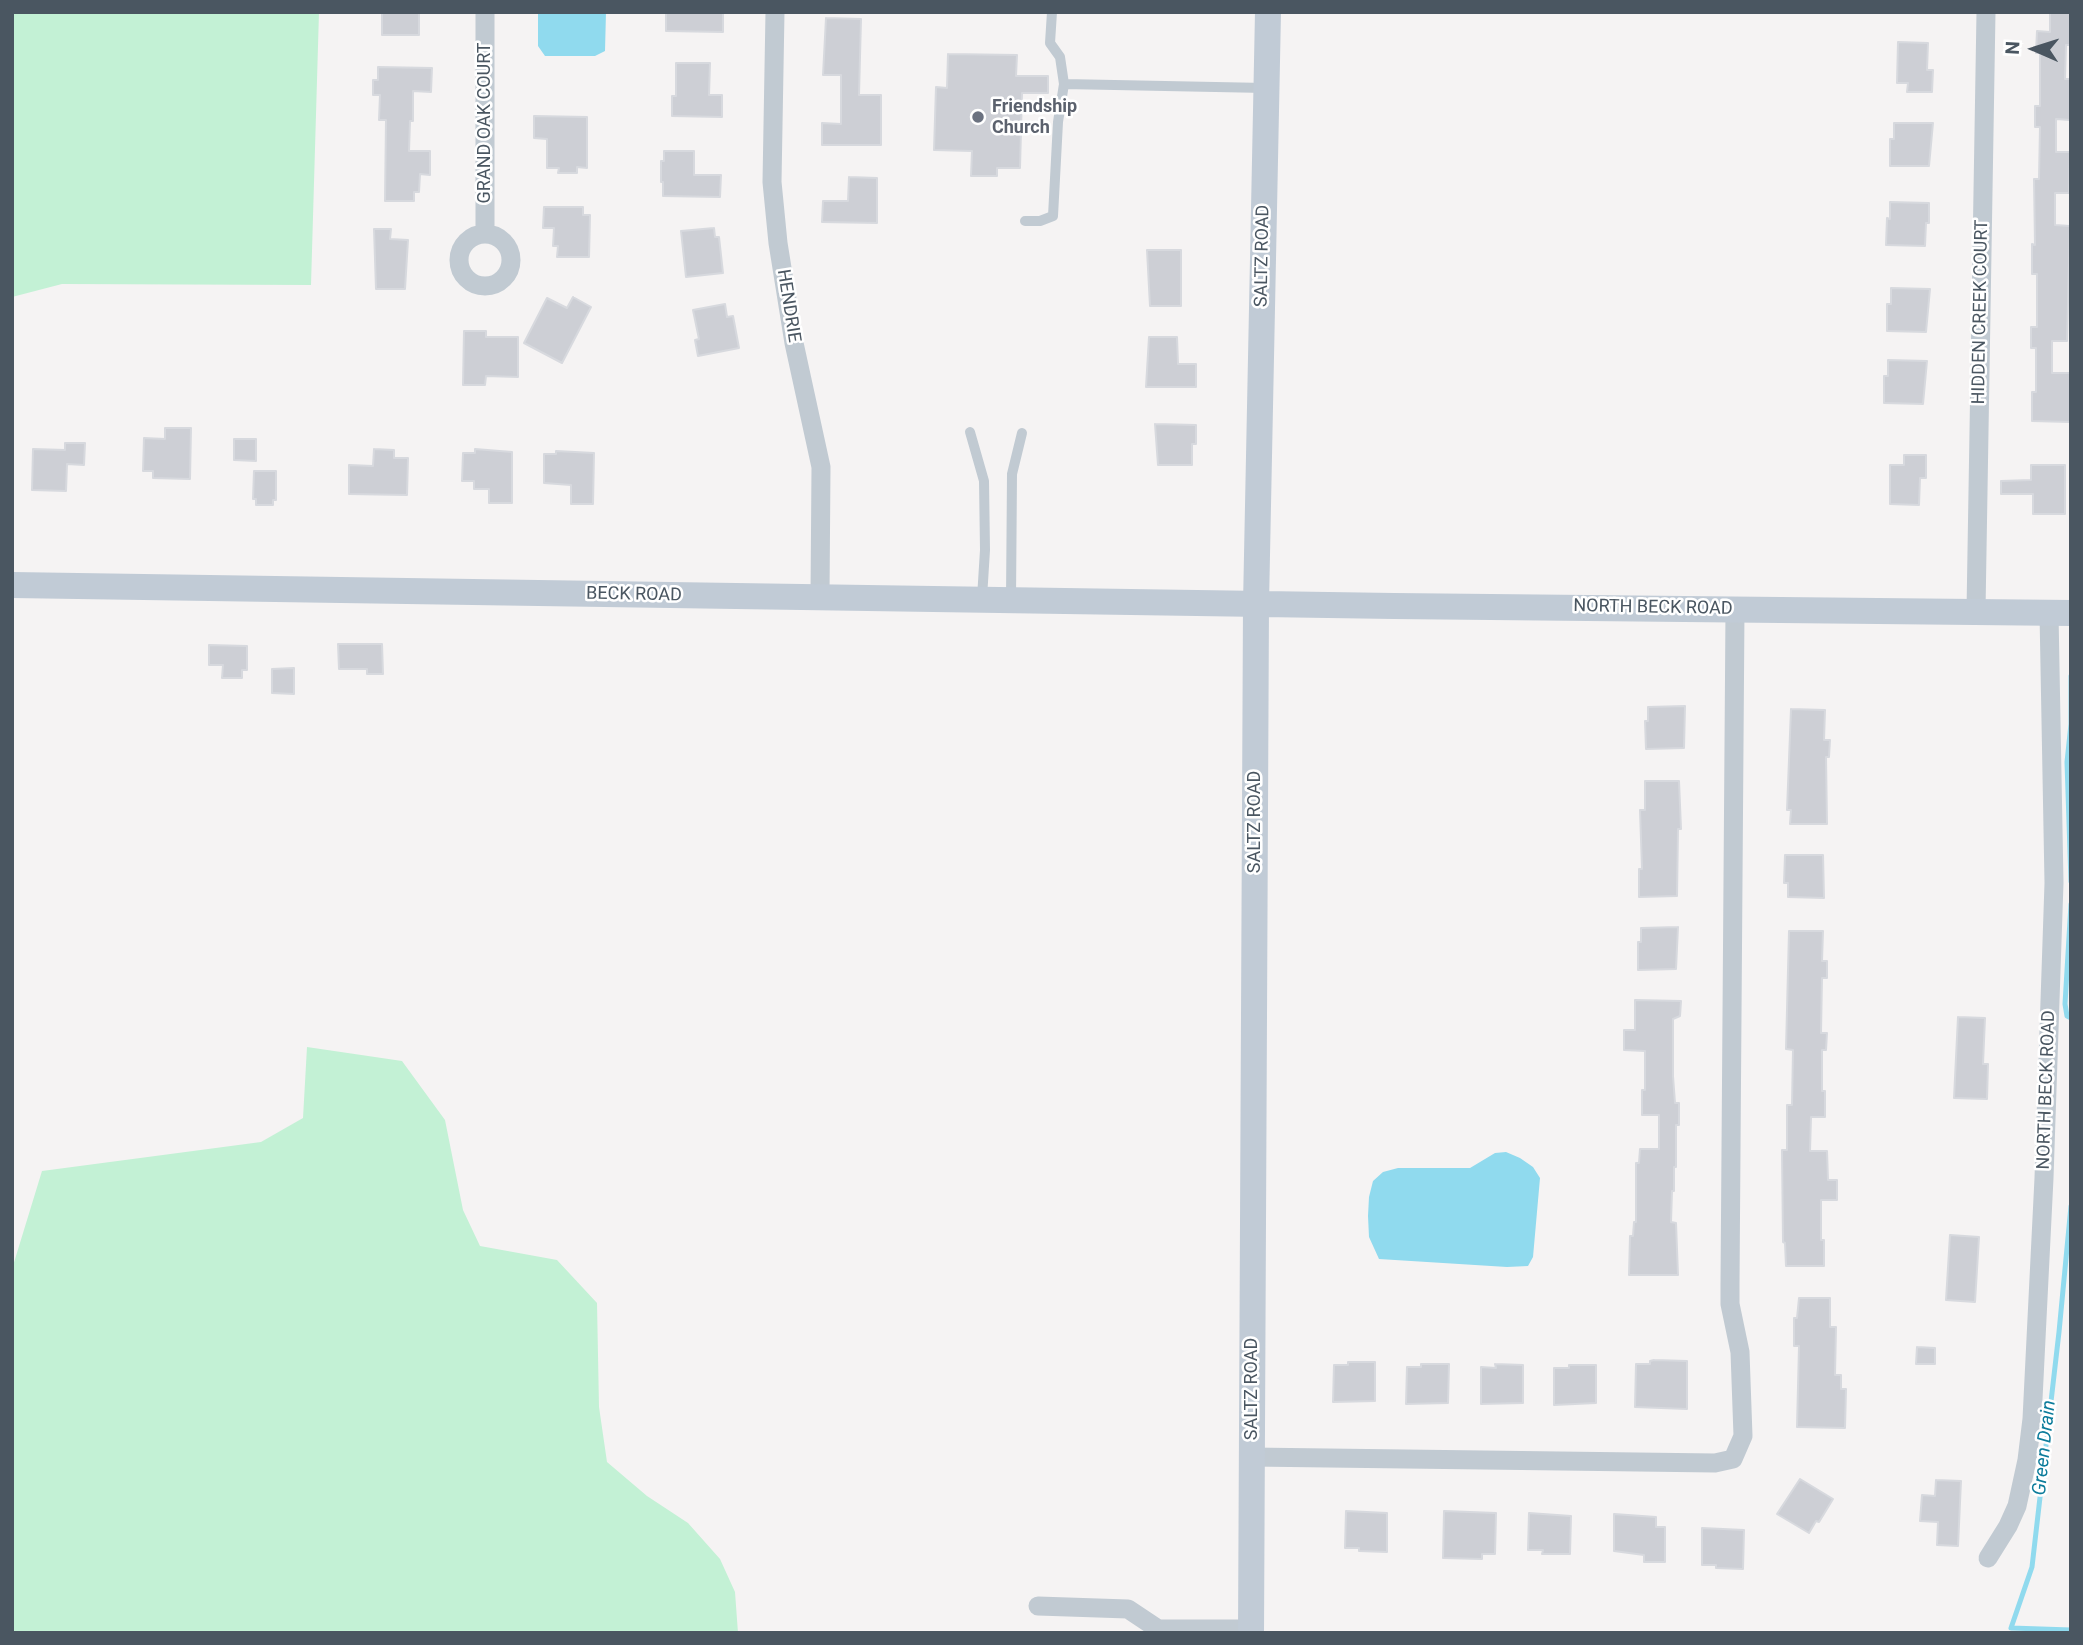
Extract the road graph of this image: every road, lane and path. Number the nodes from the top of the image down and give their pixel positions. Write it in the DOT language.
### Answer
graph roads {
  1 [pos="485,12"];
  2 [pos="775,12"];
  3 [pos="1052,12"];
  4 [pos="1268,12"];
  5 [pos="1986,12"];
  6 [pos="1063,84"];
  7 [pos="1266,88"];
  8 [pos="1025,221"];
  9 [pos="485,233"];
  10 [pos="970,432"];
  11 [pos="1022,433"];
  12 [pos="12,585"];
  13 [pos="820,597"];
  14 [pos="982,599"];
  15 [pos="1011,600"];
  16 [pos="1256,604"];
  17 [pos="1735,610"];
  18 [pos="1976,611"];
  19 [pos="2060,613"];
  20 [pos="1251,1457"];
  21 [pos="1987,1558"];
  22 [pos="1038,1606"];
  23 [pos="1251,1631"];
  1 -- 9 [label="street, GRAND OAK COURT"];
  2 -- 13 [label="street, HENDRIE"];
  3 -- 6 [label="lane"];
  4 -- 7 [label="main road, SALTZ ROAD"];
  5 -- 18 [label="street, HIDDEN CREEK COURT"];
  6 -- 7 [label="lane"];
  6 -- 8 [label="lane"];
  7 -- 16 [label="main road, SALTZ ROAD"];
  10 -- 14 [label="lane"];
  11 -- 15 [label="lane"];
  12 -- 13 [label="main road, BECK ROAD"];
  13 -- 14 [label="main road, BECK ROAD"];
  14 -- 15 [label="main road, BECK ROAD"];
  15 -- 16 [label="main road, BECK ROAD"];
  16 -- 17 [label="main road, NORTH BECK ROAD"];
  16 -- 20 [label="main road, SALTZ ROAD"];
  17 -- 18 [label="main road, NORTH BECK ROAD"];
  17 -- 20 [label="street"];
  18 -- 19 [label="main road, NORTH BECK ROAD"];
  19 -- 21 [label="street, NORTH BECK ROAD"];
  20 -- 23 [label="main road, SALTZ ROAD"];
  22 -- 23 [label="street"];
}
